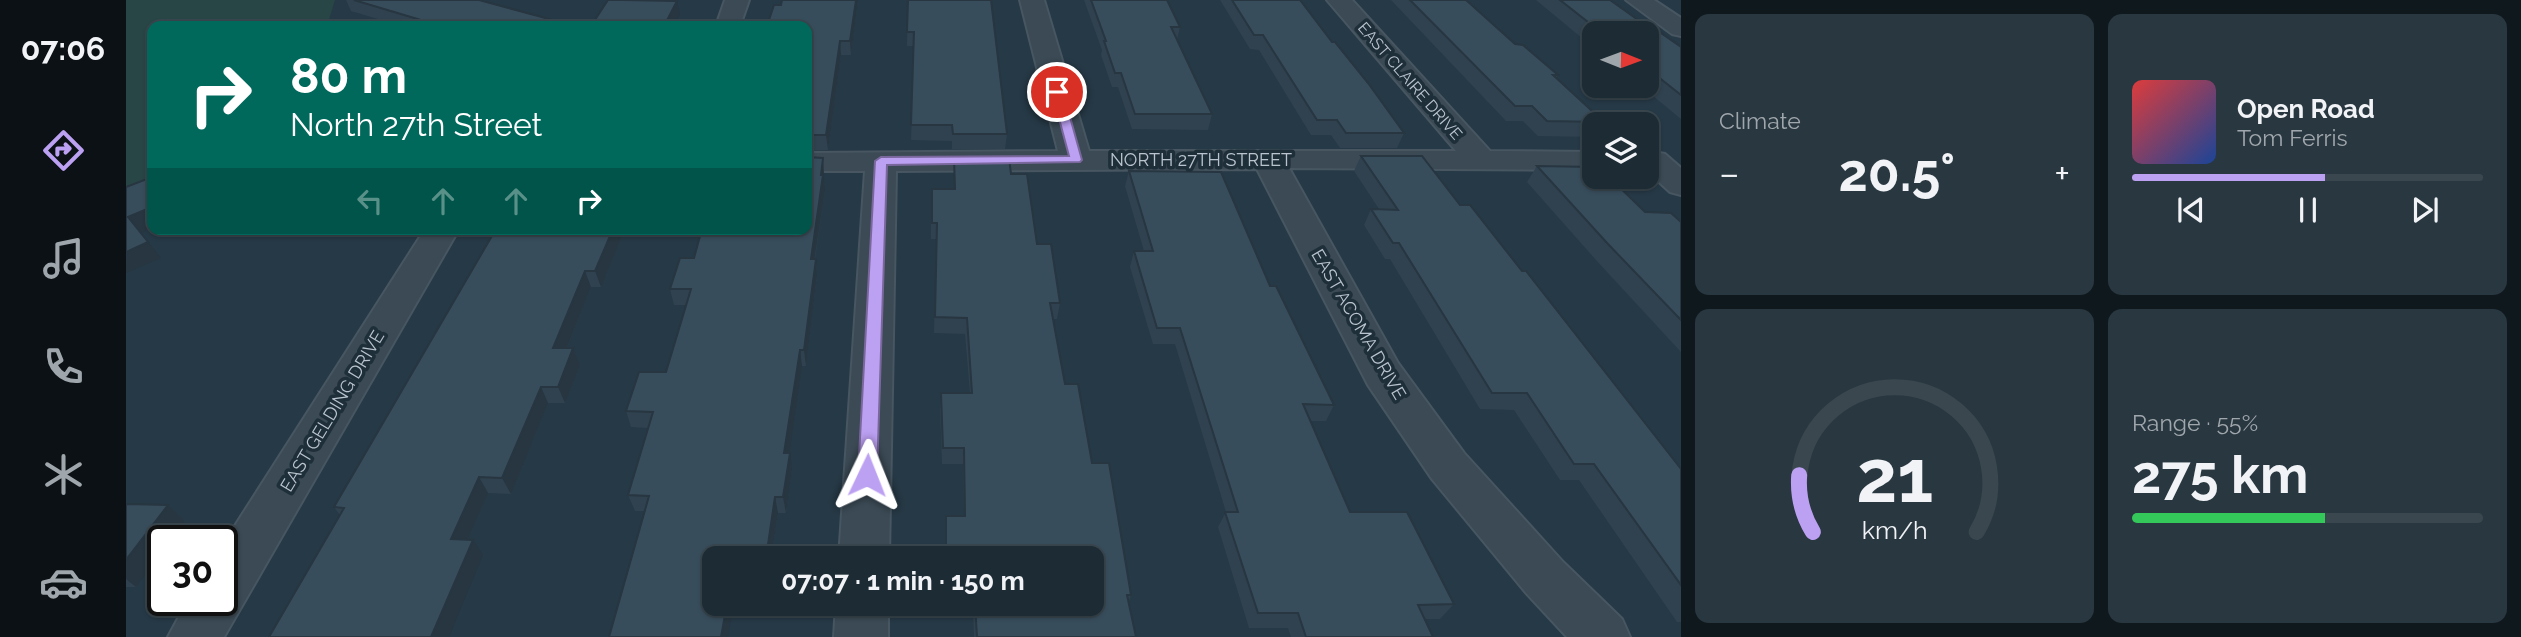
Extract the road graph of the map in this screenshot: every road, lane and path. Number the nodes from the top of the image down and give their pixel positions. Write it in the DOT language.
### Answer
graph roads {
  1 [pos="737,0"];
  2 [pos="1031,0"];
  3 [pos="1339,0"];
  4 [pos="1638,0"];
  5 [pos="730,21"];
  6 [pos="1681,29"];
  7 [pos="1268,159"];
  8 [pos="1076,160"];
  9 [pos="881,161"];
  10 [pos="1482,161"];
  11 [pos="1582,161"];
  12 [pos="812,162"];
  13 [pos="1661,162"];
  14 [pos="1681,185"];
  15 [pos="438,235"];
  16 [pos="865,546"];
  17 [pos="238,566"];
  18 [pos="208,616"];
  19 [pos="862,616"];
  20 [pos="195,637"];
  21 [pos="861,637"];
  22 [pos="1603,637"];
  1 -- 5 [label="street"];
  2 -- 8 [label="street"];
  3 -- 10 [label="street, EAST CLAIRE DRIVE"];
  4 -- 6 [label="street"];
  7 -- 8 [label="street, NORTH 27TH STREET"];
  7 -- 10 [label="street, NORTH 27TH STREET"];
  7 -- 22 [label="street, EAST ACOMA DRIVE"];
  8 -- 9 [label="street, NORTH 27TH STREET"];
  9 -- 12 [label="street, NORTH 27TH STREET"];
  9 -- 16 [label="street"];
  10 -- 11 [label="street, NORTH 27TH STREET"];
  13 -- 14 [label="street"];
  15 -- 17 [label="street, EAST GELDING DRIVE"];
  18 -- 20 [label="street"];
  19 -- 21 [label="street"];
}
